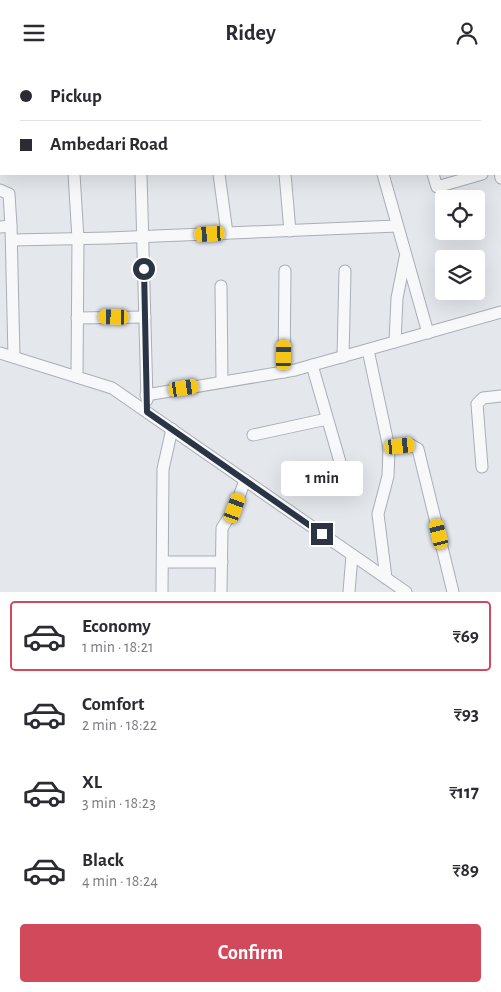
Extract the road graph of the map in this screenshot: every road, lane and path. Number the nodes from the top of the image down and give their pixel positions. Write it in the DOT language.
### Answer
graph roads {
  1 [pos="74,175"];
  2 [pos="141,175"];
  3 [pos="219,175"];
  4 [pos="286,175"];
  5 [pos="383,175"];
  6 [pos="432,175"];
  7 [pos="479,175"];
  8 [pos="0,190"];
  9 [pos="6,226"];
  10 [pos="397,226"];
  11 [pos="290,231"];
  12 [pos="227,233"];
  13 [pos="143,237"];
  14 [pos="78,239"];
  15 [pos="12,240"];
  16 [pos="406,256"];
  17 [pos="285,271"];
  18 [pos="345,271"];
  19 [pos="221,286"];
  20 [pos="501,312"];
  21 [pos="145,317"];
  22 [pos="77,318"];
  23 [pos="428,333"];
  24 [pos="395,342"];
  25 [pos="368,350"];
  26 [pos="0,353"];
  27 [pos="14,357"];
  28 [pos="343,357"];
  29 [pos="312,365"];
  30 [pos="284,372"];
  31 [pos="77,377"];
  32 [pos="222,382"];
  33 [pos="146,395"];
  34 [pos="501,396"];
  35 [pos="147,412"];
  36 [pos="327,419"];
  37 [pos="172,429"];
  38 [pos="254,435"];
  39 [pos="389,448"];
  40 [pos="340,462"];
  41 [pos="482,467"];
  42 [pos="245,480"];
  43 [pos="352,555"];
  44 [pos="162,562"];
  45 [pos="222,562"];
  46 [pos="386,578"];
  47 [pos="162,592"];
  48 [pos="221,592"];
  49 [pos="349,592"];
  50 [pos="406,592"];
  51 [pos="453,592"];
  1 -- 14 [label="street"];
  2 -- 13 [label="street"];
  3 -- 12 [label="street"];
  4 -- 11 [label="street"];
  5 -- 10 [label="street"];
  6 -- 7 [label="street"];
  8 -- 9 [label="street"];
  9 -- 15 [label="street"];
  10 -- 11 [label="street"];
  10 -- 16 [label="street"];
  11 -- 12 [label="street"];
  12 -- 13 [label="street"];
  13 -- 14 [label="street"];
  13 -- 21 [label="street"];
  14 -- 15 [label="street"];
  14 -- 22 [label="street"];
  15 -- 27 [label="street"];
  16 -- 23 [label="street"];
  16 -- 24 [label="street"];
  17 -- 30 [label="street"];
  18 -- 28 [label="street"];
  19 -- 32 [label="street"];
  20 -- 23 [label="street"];
  21 -- 22 [label="street"];
  21 -- 33 [label="street"];
  22 -- 31 [label="street"];
  23 -- 24 [label="street"];
  24 -- 25 [label="street"];
  25 -- 28 [label="street"];
  25 -- 39 [label="street"];
  26 -- 27 [label="street"];
  27 -- 31 [label="street"];
  28 -- 29 [label="street"];
  29 -- 30 [label="street"];
  29 -- 36 [label="street"];
  30 -- 32 [label="street"];
  31 -- 35 [label="street"];
  32 -- 33 [label="street"];
  33 -- 35 [label="street"];
  34 -- 41 [label="street"];
  35 -- 37 [label="street"];
  36 -- 38 [label="street"];
  36 -- 40 [label="street"];
  37 -- 42 [label="street"];
  37 -- 44 [label="street"];
  39 -- 46 [label="street"];
  39 -- 51 [label="street"];
  42 -- 43 [label="street"];
  42 -- 45 [label="street"];
  43 -- 46 [label="street"];
  43 -- 49 [label="street"];
  44 -- 45 [label="street"];
  44 -- 47 [label="street"];
  45 -- 48 [label="street"];
  46 -- 50 [label="street"];
}
